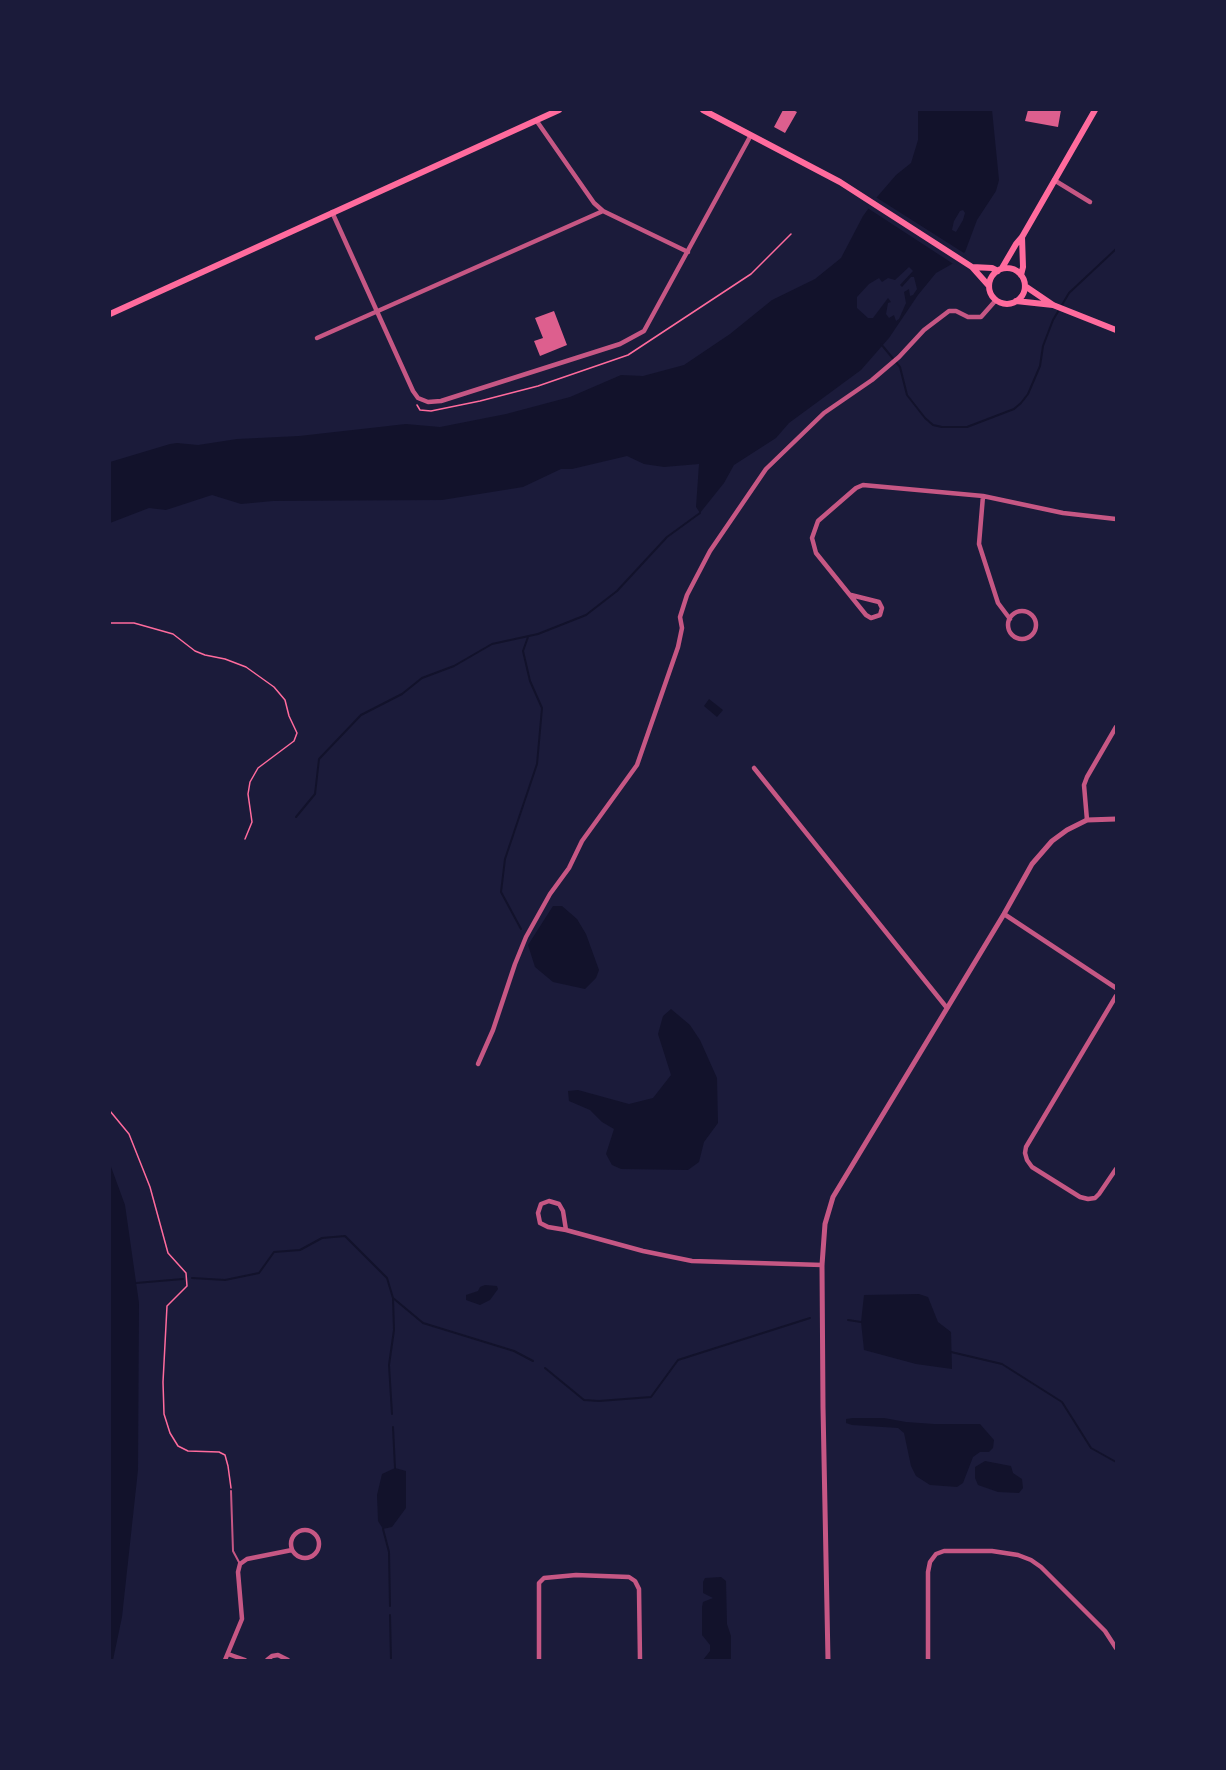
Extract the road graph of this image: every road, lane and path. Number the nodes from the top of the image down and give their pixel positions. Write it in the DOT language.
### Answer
graph roads {
  1 [pos="559,110"];
  2 [pos="703,110"];
  3 [pos="1095,110"];
  4 [pos="536,120"];
  5 [pos="751,135"];
  6 [pos="1054,180"];
  7 [pos="1090,202"];
  8 [pos="603,211"];
  9 [pos="332,212"];
  10 [pos="1022,237"];
  11 [pos="688,252"];
  12 [pos="972,267"];
  13 [pos="1000,269"];
  14 [pos="1021,275"];
  15 [pos="989,286"];
  16 [pos="1025,286"];
  17 [pos="996,300"];
  18 [pos="1016,301"];
  19 [pos="1053,304"];
  20 [pos="377,312"];
  21 [pos="110,314"];
  22 [pos="1116,330"];
  23 [pos="318,338"];
  24 [pos="983,496"];
  25 [pos="1116,519"];
  26 [pos="850,595"];
  27 [pos="1010,619"];
  28 [pos="110,622"];
  29 [pos="1116,727"];
  30 [pos="754,768"];
  31 [pos="1116,819"];
  32 [pos="1087,820"];
  33 [pos="245,839"];
  34 [pos="1004,914"];
  35 [pos="1116,988"];
  36 [pos="1116,996"];
  37 [pos="947,1008"];
  38 [pos="478,1064"];
  39 [pos="110,1111"];
  40 [pos="1116,1169"];
  41 [pos="566,1230"];
  42 [pos="822,1265"];
  43 [pos="231,1491"];
  44 [pos="292,1550"];
  45 [pos="240,1564"];
  46 [pos="1116,1648"];
  47 [pos="228,1654"];
  48 [pos="225,1660"];
  49 [pos="245,1660"];
  50 [pos="267,1660"];
  51 [pos="288,1660"];
  52 [pos="539,1660"];
  53 [pos="640,1660"];
  54 [pos="828,1660"];
  55 [pos="928,1660"];
  1 -- 4 [label="main road"];
  2 -- 5 [label="main road"];
  3 -- 6 [label="main road"];
  4 -- 8 [label="street"];
  4 -- 9 [label="main road"];
  5 -- 11 [label="street"];
  5 -- 12 [label="main road"];
  6 -- 7 [label="street"];
  6 -- 10 [label="main road"];
  8 -- 11 [label="street"];
  8 -- 20 [label="street"];
  9 -- 20 [label="street"];
  9 -- 21 [label="main road"];
  10 -- 13 [label="main road"];
  10 -- 14 [label="main road"];
  11 -- 20 [label="street"];
  12 -- 13 [label="main road"];
  12 -- 15 [label="main road"];
  13 -- 14 [label="main road"];
  13 -- 15 [label="main road"];
  14 -- 16 [label="main road"];
  15 -- 17 [label="main road"];
  16 -- 18 [label="main road"];
  16 -- 19 [label="main road"];
  17 -- 18 [label="main road"];
  17 -- 38 [label="street"];
  18 -- 19 [label="main road"];
  19 -- 22 [label="main road"];
  20 -- 23 [label="street"];
  24 -- 25 [label="street"];
  24 -- 26 [label="street"];
  24 -- 27 [label="street"];
  26 -- 26 [label="street"];
  27 -- 27 [label="street"];
  28 -- 33 [label="path"];
  29 -- 32 [label="street"];
  30 -- 37 [label="street"];
  31 -- 32 [label="street"];
  32 -- 34 [label="street"];
  34 -- 35 [label="street"];
  34 -- 37 [label="street"];
  36 -- 40 [label="street"];
  37 -- 42 [label="street"];
  39 -- 43 [label="path"];
  41 -- 41 [label="street"];
  41 -- 42 [label="street"];
  42 -- 54 [label="street"];
  43 -- 45 [label="lane"];
  44 -- 44 [label="street"];
  44 -- 45 [label="street"];
  45 -- 47 [label="street"];
  46 -- 55 [label="street"];
  47 -- 48 [label="street"];
  47 -- 49 [label="street"];
  50 -- 51 [label="street"];
  52 -- 53 [label="street"];
}
